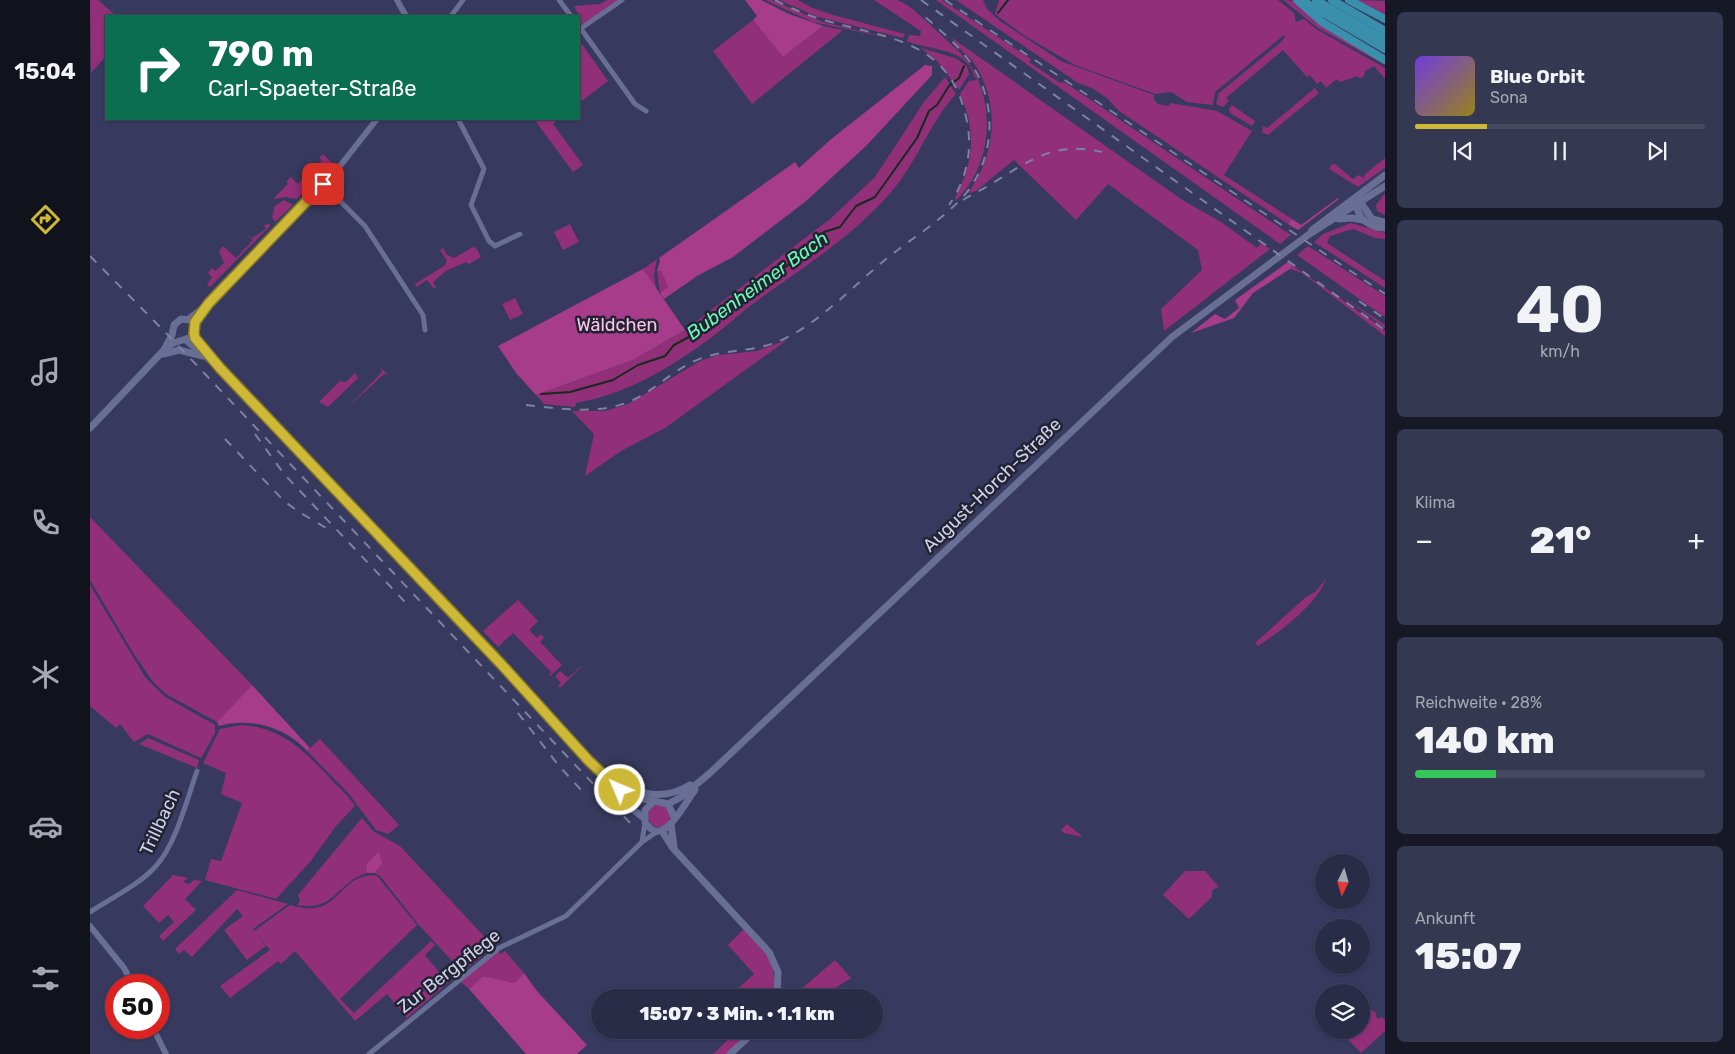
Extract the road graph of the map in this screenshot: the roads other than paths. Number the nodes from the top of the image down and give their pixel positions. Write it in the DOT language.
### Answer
graph roads {
  1 [pos="397,0"];
  2 [pos="463,0"];
  3 [pos="560,0"];
  4 [pos="622,0"];
  5 [pos="1299,0"];
  6 [pos="1316,0"];
  7 [pos="1332,0"];
  8 [pos="1349,0"];
  9 [pos="405,15"];
  10 [pos="452,15"];
  11 [pos="570,15"];
  12 [pos="1385,19"];
  13 [pos="580,28"];
  14 [pos="1385,31"];
  15 [pos="1385,40"];
  16 [pos="1385,49"];
  17 [pos="1385,60"];
  18 [pos="646,111"];
  19 [pos="376,120"];
  20 [pos="459,120"];
  21 [pos="1385,175"];
  22 [pos="323,184"];
  23 [pos="1385,186"];
  24 [pos="1372,195"];
  25 [pos="1356,196"];
  26 [pos="1359,204"];
  27 [pos="1368,212"];
  28 [pos="1334,220"];
  29 [pos="1364,220"];
  30 [pos="1385,222"];
  31 [pos="1385,228"];
  32 [pos="520,234"];
  33 [pos="1308,235"];
  34 [pos="209,303"];
  35 [pos="188,319"];
  36 [pos="194,325"];
  37 [pos="425,330"];
  38 [pos="173,331"];
  39 [pos="194,333"];
  40 [pos="183,340"];
  41 [pos="164,350"];
  42 [pos="158,357"];
  43 [pos="206,357"];
  44 [pos="220,368"];
  45 [pos="90,428"];
  46 [pos="589,761"];
  47 [pos="197,771"];
  48 [pos="710,773"];
  49 [pos="604,775"];
  50 [pos="653,802"];
  51 [pos="668,804"];
  52 [pos="644,820"];
  53 [pos="673,821"];
  54 [pos="660,831"];
  55 [pos="642,842"];
  56 [pos="676,852"];
  57 [pos="90,912"];
  58 [pos="90,926"];
  59 [pos="127,974"];
  60 [pos="777,989"];
  61 [pos="158,1039"];
  62 [pos="746,1039"];
  63 [pos="166,1054"];
  64 [pos="369,1054"];
  65 [pos="730,1054"];
  1 -- 9 [label="street"];
  2 -- 10 [label="street"];
  3 -- 11 [label="street"];
  4 -- 13 [label="street"];
  5 -- 16 [label="highway"];
  5 -- 17 [label="highway"];
  6 -- 15 [label="highway"];
  7 -- 14 [label="highway"];
  8 -- 12 [label="highway"];
  13 -- 18 [label="street"];
  19 -- 22 [label="street"];
  20 -- 32 [label="street"];
  21 -- 25 [label="main road, August-Horch-Straße"];
  22 -- 34 [label="street"];
  22 -- 37 [label="street"];
  23 -- 24 [label="main road, August-Horch-Straße"];
  24 -- 26 [label="main road, August-Horch-Straße"];
  24 -- 27 [label="main road"];
  25 -- 26 [label="main road"];
  25 -- 33 [label="main road, August-Horch-Straße"];
  26 -- 27 [label="main road"];
  26 -- 28 [label="main road, August-Horch-Straße"];
  26 -- 29 [label="main road"];
  27 -- 30 [label="main road"];
  28 -- 29 [label="main road"];
  28 -- 33 [label="main road, August-Horch-Straße"];
  29 -- 31 [label="main road"];
  33 -- 48 [label="main road, August-Horch-Straße"];
  34 -- 35 [label="street"];
  34 -- 36 [label="street"];
  35 -- 36 [label="main road"];
  35 -- 38 [label="main road"];
  36 -- 39 [label="main road"];
  38 -- 40 [label="main road"];
  38 -- 41 [label="main road"];
  39 -- 40 [label="main road"];
  39 -- 44 [label="main road"];
  40 -- 41 [label="main road"];
  40 -- 43 [label="main road"];
  41 -- 42 [label="main road"];
  42 -- 43 [label="main road"];
  42 -- 45 [label="main road"];
  43 -- 44 [label="main road"];
  44 -- 46 [label="main road"];
  46 -- 49 [label="main road"];
  46 -- 52 [label="main road"];
  47 -- 57 [label="street, Trillbach"];
  48 -- 49 [label="main road"];
  48 -- 51 [label="main road, August-Horch-Straße"];
  48 -- 53 [label="main road, August-Horch-Straße"];
  49 -- 50 [label="main road"];
  50 -- 51 [label="main road"];
  50 -- 52 [label="main road"];
  51 -- 53 [label="main road"];
  52 -- 54 [label="main road"];
  52 -- 55 [label="street"];
  53 -- 54 [label="main road, August-Horch-Straße"];
  53 -- 56 [label="main road"];
  54 -- 55 [label="street, Zur Bergpflege"];
  54 -- 56 [label="main road"];
  55 -- 64 [label="street, Zur Bergpflege"];
  56 -- 60 [label="main road"];
  58 -- 59 [label="street"];
  61 -- 63 [label="street"];
  62 -- 65 [label="main road"];
}
